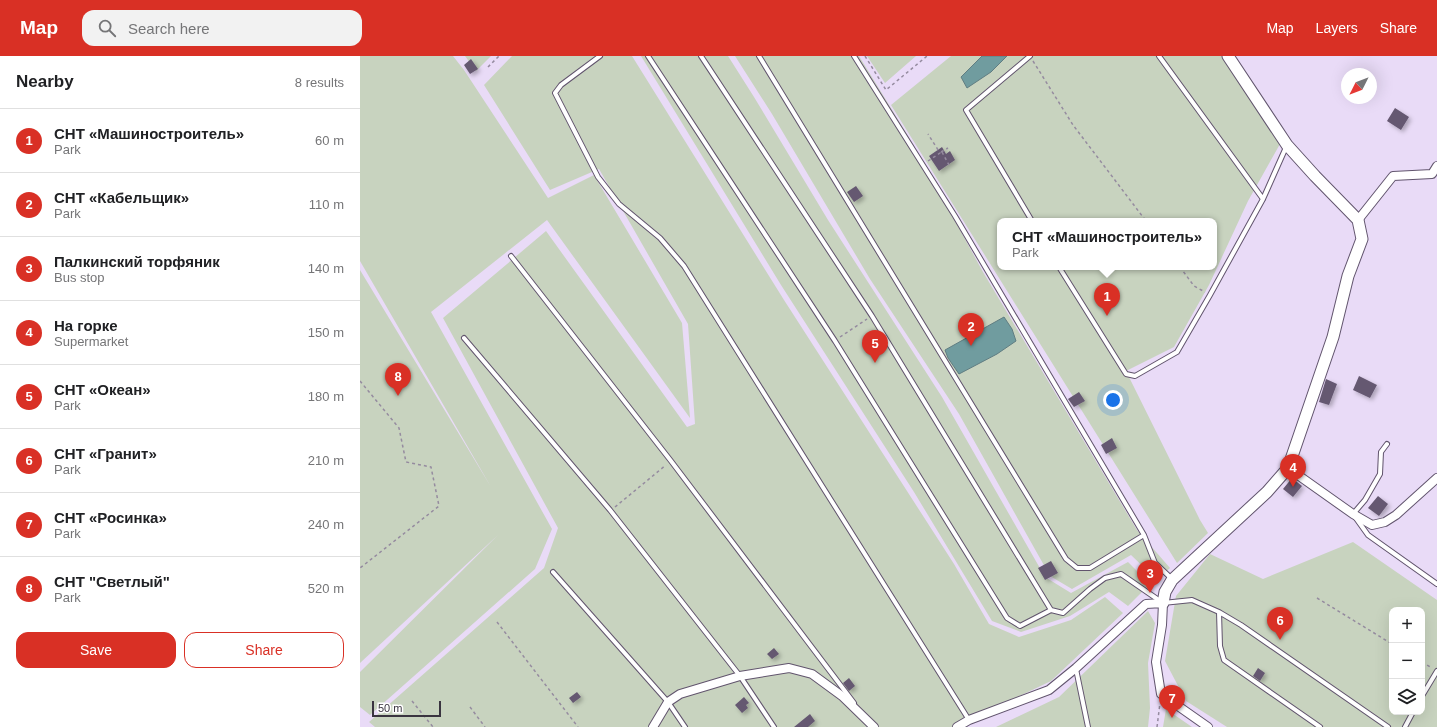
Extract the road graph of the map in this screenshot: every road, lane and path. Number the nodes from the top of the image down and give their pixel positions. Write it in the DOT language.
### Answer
graph roads {
  1 [pos="499,56"];
  2 [pos="600,56"];
  3 [pos="648,56"];
  4 [pos="701,56"];
  5 [pos="759,56"];
  6 [pos="854,56"];
  7 [pos="865,56"];
  8 [pos="927,56"];
  9 [pos="1030,56"];
  10 [pos="1159,56"];
  11 [pos="1228,56"];
  12 [pos="488,67"];
  13 [pos="928,134"];
  14 [pos="1287,145"];
  15 [pos="948,148"];
  16 [pos="941,153"];
  17 [pos="926,162"];
  18 [pos="949,165"];
  19 [pos="1437,166"];
  20 [pos="1263,199"];
  21 [pos="1030,218"];
  22 [pos="1144,218"];
  23 [pos="1358,220"];
  24 [pos="511,256"];
  25 [pos="1061,270"];
  26 [pos="1182,270"];
  27 [pos="1210,295"];
  28 [pos="872,316"];
  29 [pos="464,338"];
  30 [pos="835,340"];
  31 [pos="360,381"];
  32 [pos="1387,444"];
  33 [pos="671,461"];
  34 [pos="1288,468"];
  35 [pos="1437,478"];
  36 [pos="610,510"];
  37 [pos="1353,514"];
  38 [pos="1144,535"];
  39 [pos="360,568"];
  40 [pos="553,572"];
  41 [pos="1172,580"];
  42 [pos="1437,584"];
  43 [pos="1317,598"];
  44 [pos="1164,603"];
  45 [pos="1051,610"];
  46 [pos="1219,612"];
  47 [pos="497,622"];
  48 [pos="1390,643"];
  49 [pos="1425,664"];
  50 [pos="1076,668"];
  51 [pos="1437,670"];
  52 [pos="740,676"];
  53 [pos="1425,691"];
  54 [pos="1161,694"];
  55 [pos="412,702"];
  56 [pos="668,702"];
  57 [pos="470,707"];
  58 [pos="1411,715"];
  59 [pos="864,716"];
  60 [pos="970,720"];
  61 [pos="432,727"];
  62 [pos="484,727"];
  63 [pos="578,727"];
  64 [pos="653,727"];
  65 [pos="685,727"];
  66 [pos="774,727"];
  67 [pos="874,727"];
  68 [pos="957,727"];
  69 [pos="1088,727"];
  70 [pos="1157,727"];
  71 [pos="1208,727"];
  72 [pos="1320,727"];
  73 [pos="1388,727"];
  74 [pos="1405,727"];
  1 -- 12 [label="path"];
  2 -- 60 [label="lane"];
  3 -- 30 [label="lane"];
  4 -- 28 [label="lane"];
  5 -- 38 [label="lane"];
  6 -- 38 [label="lane"];
  7 -- 8 [label="path"];
  9 -- 21 [label="lane"];
  9 -- 22 [label="path"];
  10 -- 20 [label="lane"];
  11 -- 14 [label="street"];
  13 -- 16 [label="path"];
  14 -- 20 [label="lane"];
  14 -- 23 [label="street"];
  15 -- 16 [label="path"];
  16 -- 17 [label="path"];
  16 -- 18 [label="path"];
  19 -- 23 [label="street"];
  20 -- 27 [label="lane"];
  23 -- 34 [label="street"];
  24 -- 33 [label="lane"];
  25 -- 27 [label="lane"];
  26 -- 27 [label="path"];
  28 -- 30 [label="path"];
  28 -- 45 [label="lane"];
  29 -- 36 [label="lane"];
  30 -- 45 [label="lane"];
  31 -- 39 [label="path"];
  32 -- 37 [label="lane"];
  33 -- 36 [label="path"];
  33 -- 59 [label="lane"];
  34 -- 37 [label="street"];
  34 -- 41 [label="street"];
  35 -- 37 [label="street"];
  36 -- 52 [label="lane"];
  37 -- 42 [label="lane"];
  38 -- 41 [label="lane"];
  40 -- 56 [label="lane"];
  41 -- 44 [label="street"];
  43 -- 48 [label="path"];
  44 -- 45 [label="lane"];
  44 -- 46 [label="lane"];
  44 -- 50 [label="street"];
  44 -- 54 [label="street"];
  46 -- 72 [label="lane"];
  46 -- 73 [label="lane"];
  47 -- 63 [label="path"];
  49 -- 51 [label="path"];
  50 -- 60 [label="street"];
  50 -- 69 [label="lane"];
  51 -- 53 [label="lane"];
  52 -- 56 [label="street"];
  52 -- 59 [label="street"];
  52 -- 66 [label="lane"];
  54 -- 70 [label="path"];
  54 -- 71 [label="street"];
  55 -- 61 [label="path"];
  56 -- 64 [label="street"];
  56 -- 65 [label="lane"];
  57 -- 62 [label="path"];
  58 -- 74 [label="lane"];
  59 -- 67 [label="street"];
  60 -- 68 [label="street"];
}
